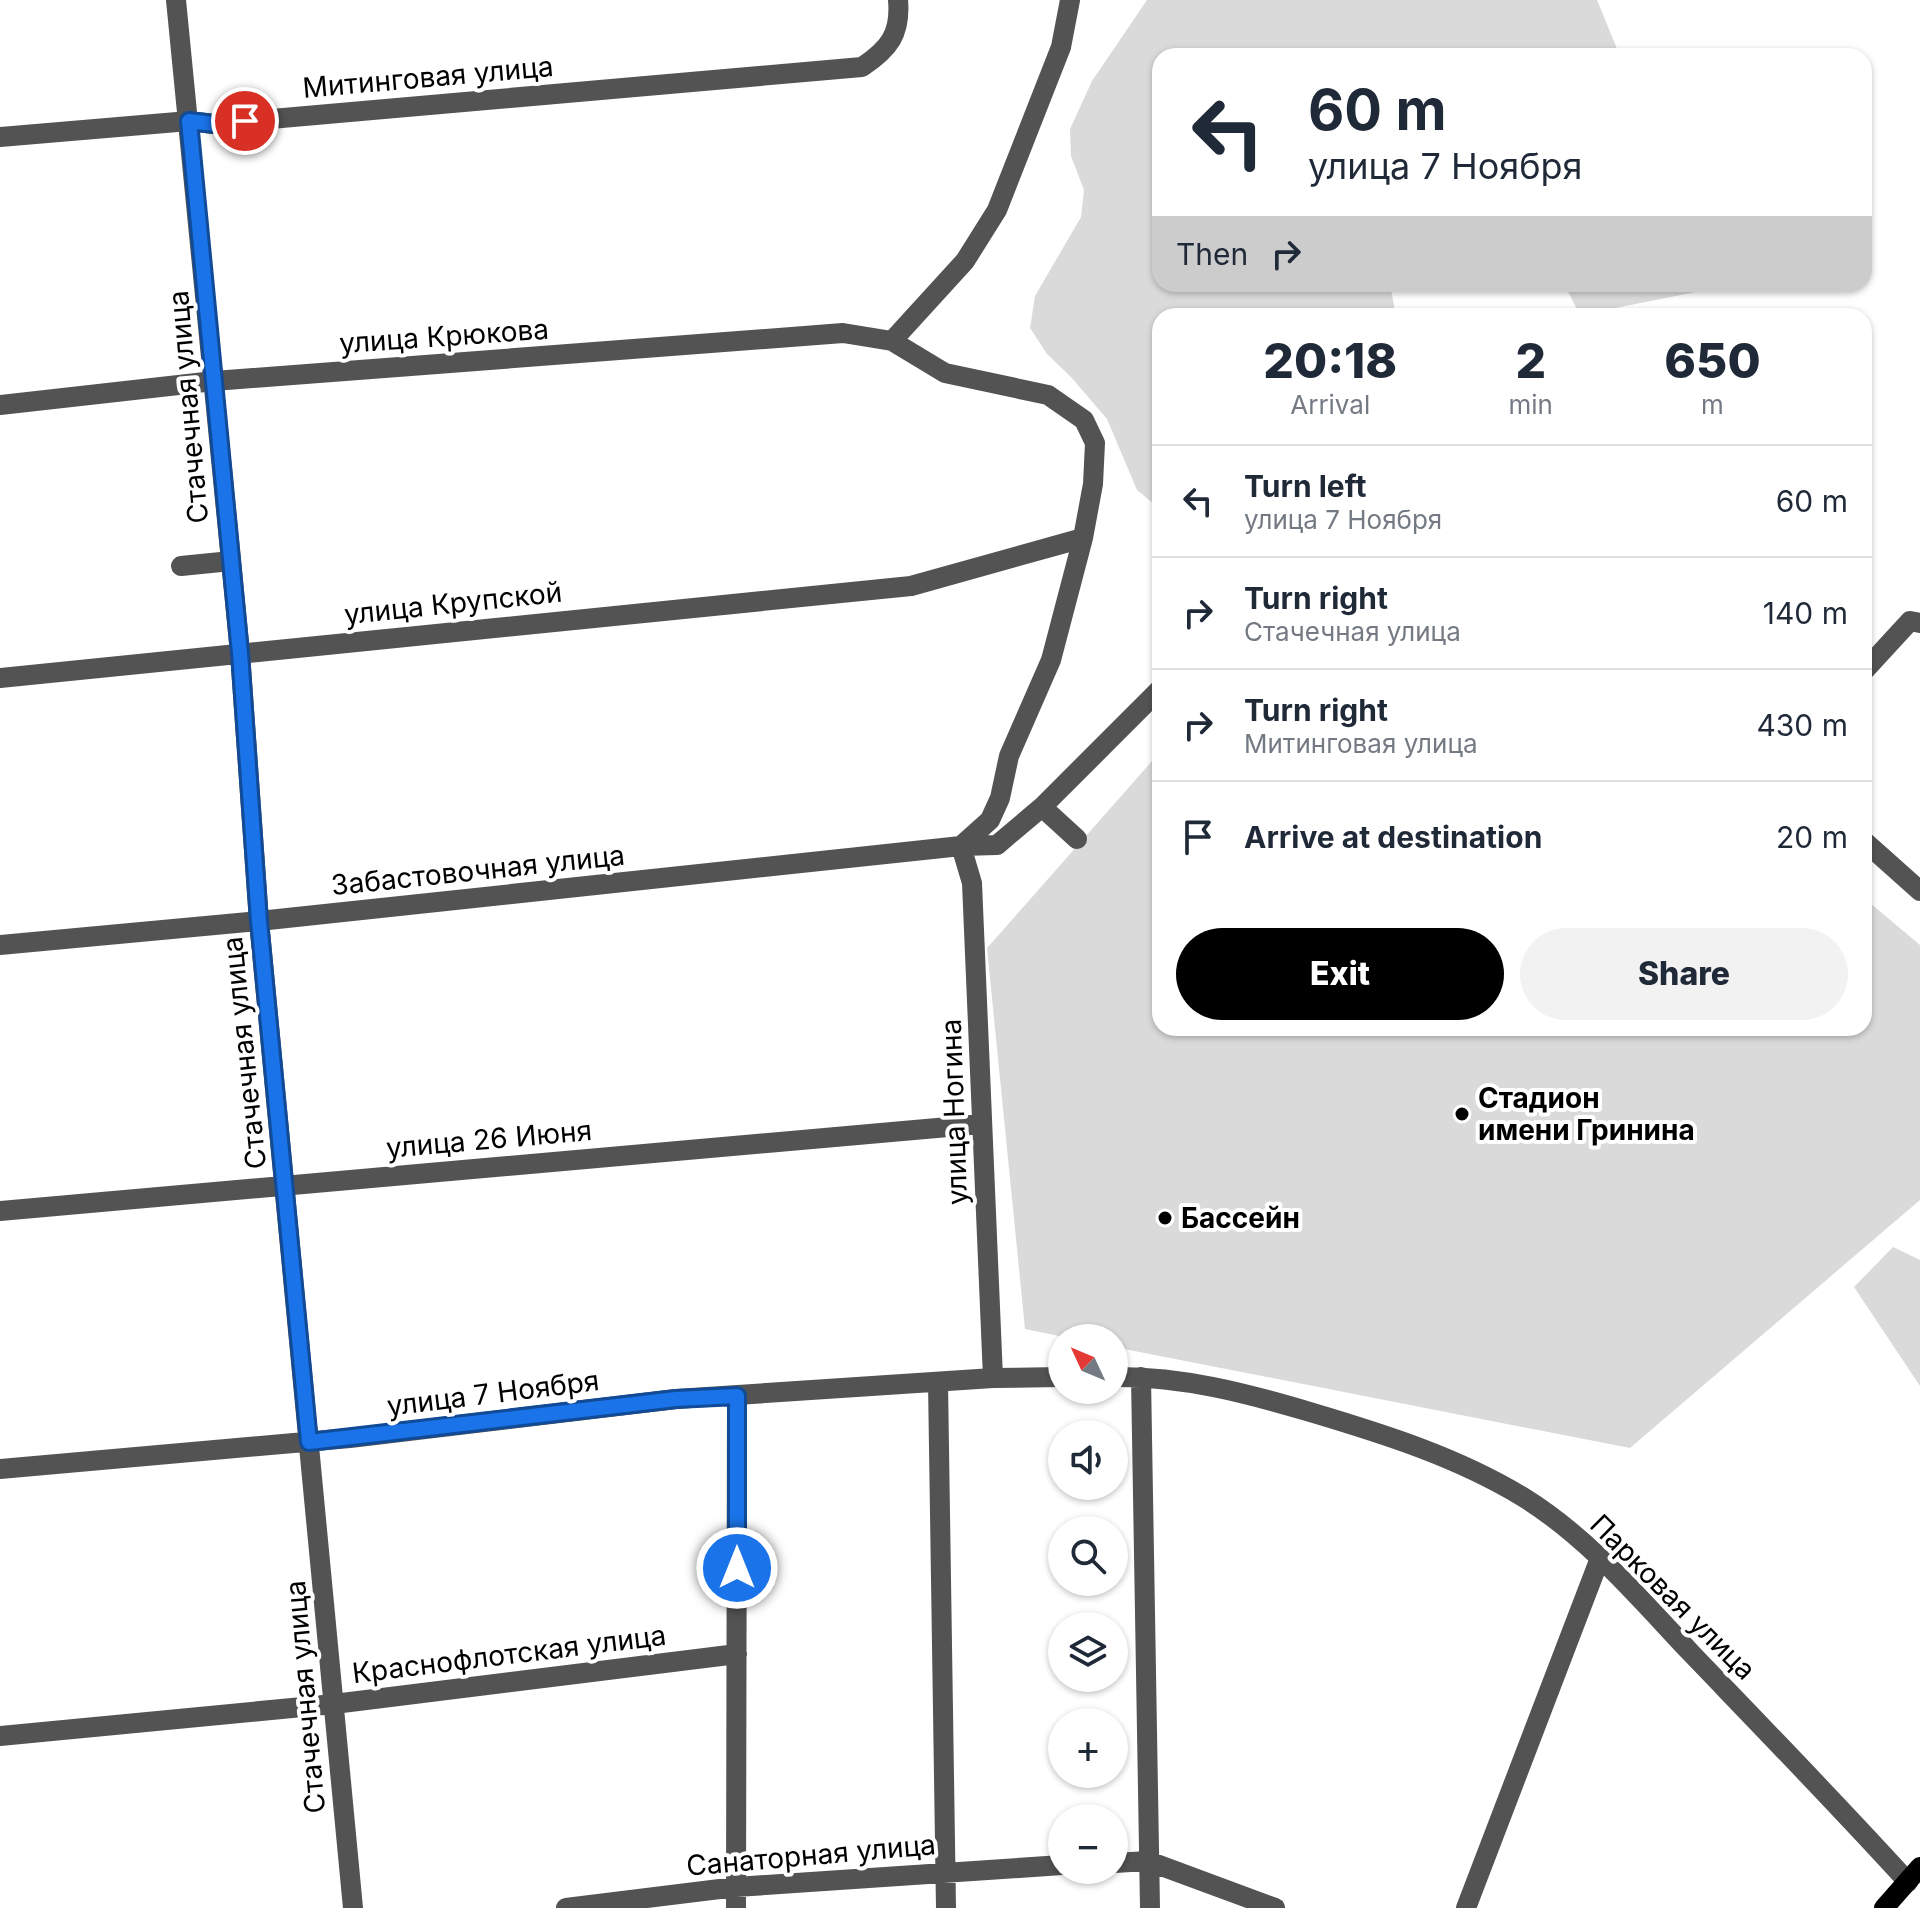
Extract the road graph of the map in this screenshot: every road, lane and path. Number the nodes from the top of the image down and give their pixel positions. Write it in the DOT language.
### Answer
graph roads {
  1 [pos="176,0"];
  2 [pos="898,0"];
  3 [pos="1070,0"];
  4 [pos="189,121"];
  5 [pos="0,137"];
  6 [pos="892,341"];
  7 [pos="214,381"];
  8 [pos="0,405"];
  9 [pos="1083,538"];
  10 [pos="231,561"];
  11 [pos="181,566"];
  12 [pos="1917,618"];
  13 [pos="240,653"];
  14 [pos="1872,663"];
  15 [pos="0,678"];
  16 [pos="1152,697"];
  17 [pos="1042,807"];
  18 [pos="1077,839"];
  19 [pos="961,846"];
  20 [pos="1872,848"];
  21 [pos="1920,891"];
  22 [pos="259,921"];
  23 [pos="0,945"];
  24 [pos="982,1124"];
  25 [pos="285,1185"];
  26 [pos="0,1211"];
  27 [pos="1048,1377"];
  28 [pos="1128,1377"];
  29 [pos="1141,1377"];
  30 [pos="993,1378"];
  31 [pos="938,1382"];
  32 [pos="737,1396"];
  33 [pos="309,1442"];
  34 [pos="0,1469"];
  35 [pos="1600,1558"];
  36 [pos="737,1654"];
  37 [pos="334,1704"];
  38 [pos="0,1736"];
  39 [pos="1148,1861"];
  40 [pos="1128,1862"];
  41 [pos="1048,1866"];
  42 [pos="944,1871"];
  43 [pos="1916,1876"];
  44 [pos="736,1887"];
  45 [pos="353,1908"];
  46 [pos="566,1908"];
  47 [pos="736,1908"];
  48 [pos="946,1908"];
  49 [pos="1150,1908"];
  50 [pos="1275,1908"];
  51 [pos="1466,1908"];
  52 [pos="1884,1908"];
  1 -- 4 [label="street, Стачечная улица"];
  2 -- 4 [label="street, Митинговая улица"];
  3 -- 6 [label="street"];
  4 -- 5 [label="street, Митинговая улица"];
  4 -- 7 [label="street, Стачечная улица"];
  6 -- 7 [label="street, улица Крюкова"];
  6 -- 9 [label="street"];
  7 -- 8 [label="street, улица Крюкова"];
  7 -- 10 [label="street, Стачечная улица"];
  9 -- 13 [label="street, улица Крупской"];
  9 -- 19 [label="street"];
  10 -- 11 [label="street"];
  10 -- 13 [label="street, Стачечная улица"];
  12 -- 14 [label="street"];
  13 -- 15 [label="street, улица Крупской"];
  13 -- 22 [label="street, Стачечная улица"];
  16 -- 17 [label="street, Забастовочная улица"];
  17 -- 18 [label="street"];
  17 -- 19 [label="street, Забастовочная улица"];
  19 -- 22 [label="street, Забастовочная улица"];
  19 -- 24 [label="street, улица Ногина"];
  20 -- 21 [label="street"];
  22 -- 23 [label="street, Забастовочная улица"];
  22 -- 25 [label="street, Стачечная улица"];
  24 -- 25 [label="street, улица 26 Июня"];
  24 -- 30 [label="street, улица Ногина"];
  25 -- 26 [label="street, улица 26 Июня"];
  25 -- 33 [label="street, Стачечная улица"];
  27 -- 30 [label="street"];
  28 -- 29 [label="street, Парковая улица"];
  29 -- 35 [label="street, Парковая улица"];
  29 -- 39 [label="street"];
  30 -- 31 [label="street, улица 7 Ноября"];
  31 -- 32 [label="street, улица 7 Ноября"];
  31 -- 42 [label="street"];
  32 -- 33 [label="street, улица 7 Ноября"];
  32 -- 36 [label="street"];
  33 -- 34 [label="street, улица 7 Ноября"];
  33 -- 37 [label="street, Стачечная улица"];
  35 -- 43 [label="street, Парковая улица"];
  35 -- 51 [label="street"];
  36 -- 37 [label="street, Краснофлотская улица"];
  36 -- 44 [label="street"];
  37 -- 38 [label="street, Краснофлотская улица"];
  37 -- 45 [label="street, Стачечная улица"];
  39 -- 40 [label="street"];
  39 -- 49 [label="street"];
  39 -- 50 [label="street"];
  41 -- 42 [label="street, Санаторная улица"];
  42 -- 44 [label="street, Санаторная улица"];
  42 -- 48 [label="street"];
  43 -- 52 [label="main road"];
  44 -- 46 [label="street, Санаторная улица"];
  44 -- 47 [label="street"];
}
